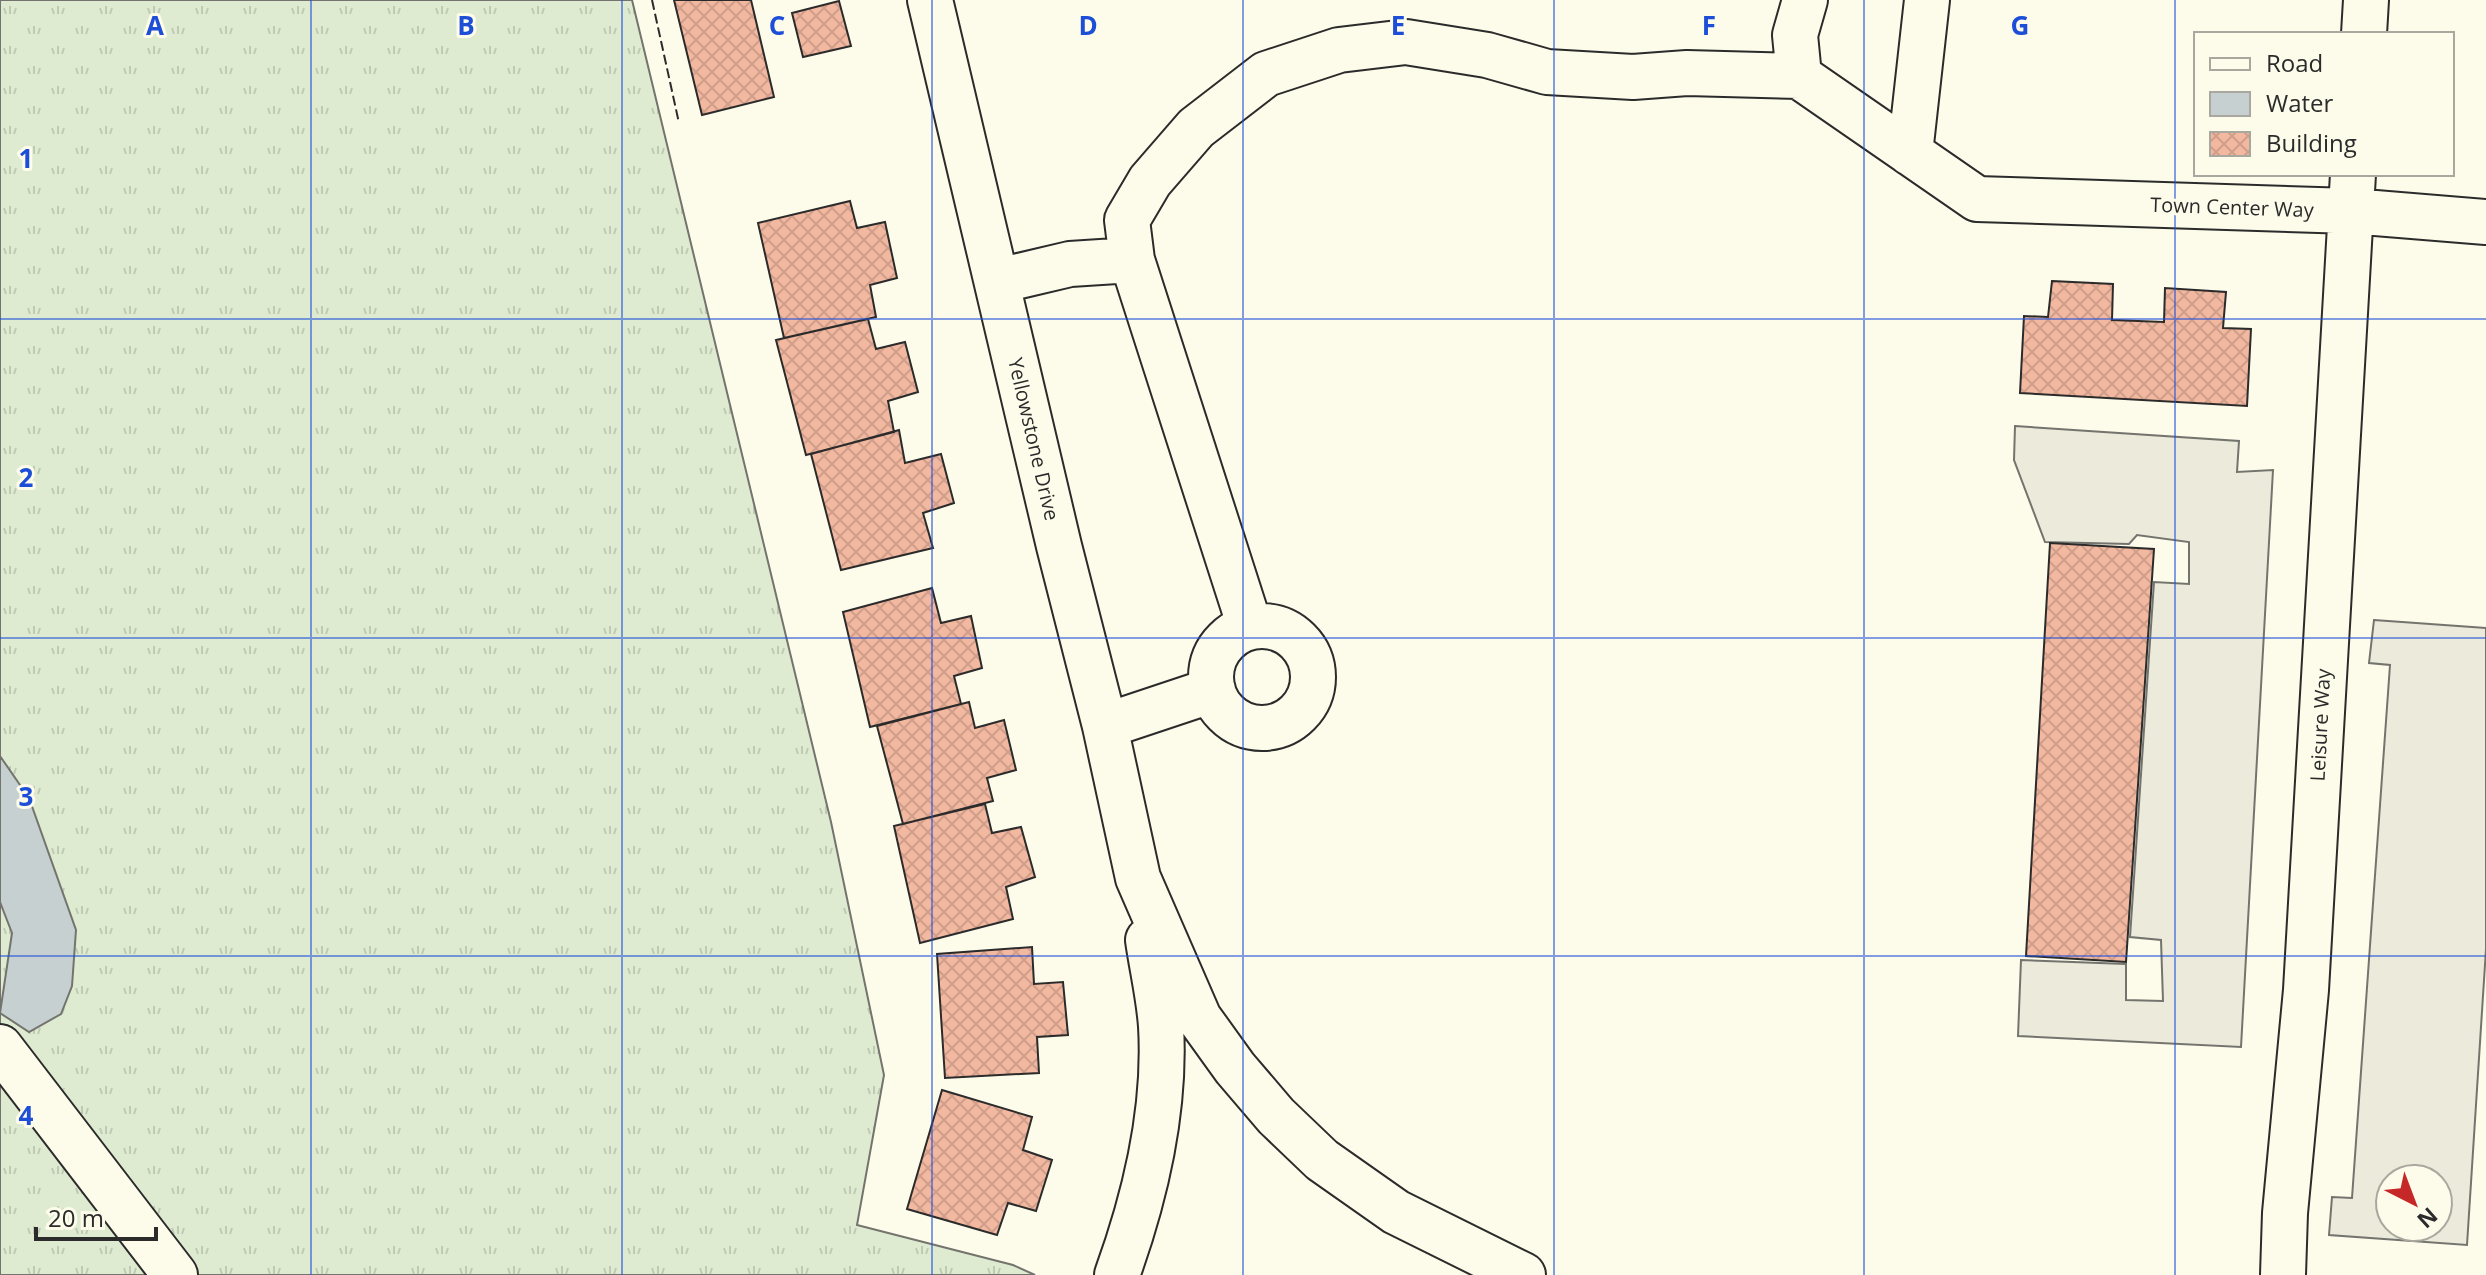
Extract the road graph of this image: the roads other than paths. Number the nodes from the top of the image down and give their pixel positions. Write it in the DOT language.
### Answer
graph roads {
  1 [pos="930,0"];
  2 [pos="1805,0"];
  3 [pos="1927,0"];
  4 [pos="2366,0"];
  5 [pos="2364,32"];
  6 [pos="1799,76"];
  7 [pos="1910,153"];
  8 [pos="2352,192"];
  9 [pos="2486,222"];
  10 [pos="1132,260"];
  11 [pos="998,281"];
  12 [pos="1250,627"];
  13 [pos="1213,690"];
  14 [pos="1105,726"];
  15 [pos="1138,878"];
  16 [pos="0,1047"];
  17 [pos="175,1275"];
  18 [pos="1117,1275"];
  19 [pos="1523,1275"];
  20 [pos="2283,1275"];
  1 -- 11 [label="street, Yellowstone Drive"];
  2 -- 6 [label="street"];
  3 -- 7 [label="street"];
  4 -- 5 [label="street"];
  6 -- 7 [label="street"];
  6 -- 10 [label="street"];
  7 -- 8 [label="street, Town Center Way"];
  8 -- 9 [label="street, Town Center Way"];
  8 -- 20 [label="street, Leisure Way"];
  10 -- 11 [label="street"];
  10 -- 12 [label="street"];
  11 -- 14 [label="street, Yellowstone Drive"];
  12 -- 13 [label="street"];
  12 -- 13 [label="street"];
  13 -- 14 [label="street"];
  14 -- 15 [label="street, Yellowstone Drive"];
  15 -- 18 [label="street, Yellowstone Drive"];
  15 -- 19 [label="street, Yellowstone Drive"];
  16 -- 17 [label="street"];
}
